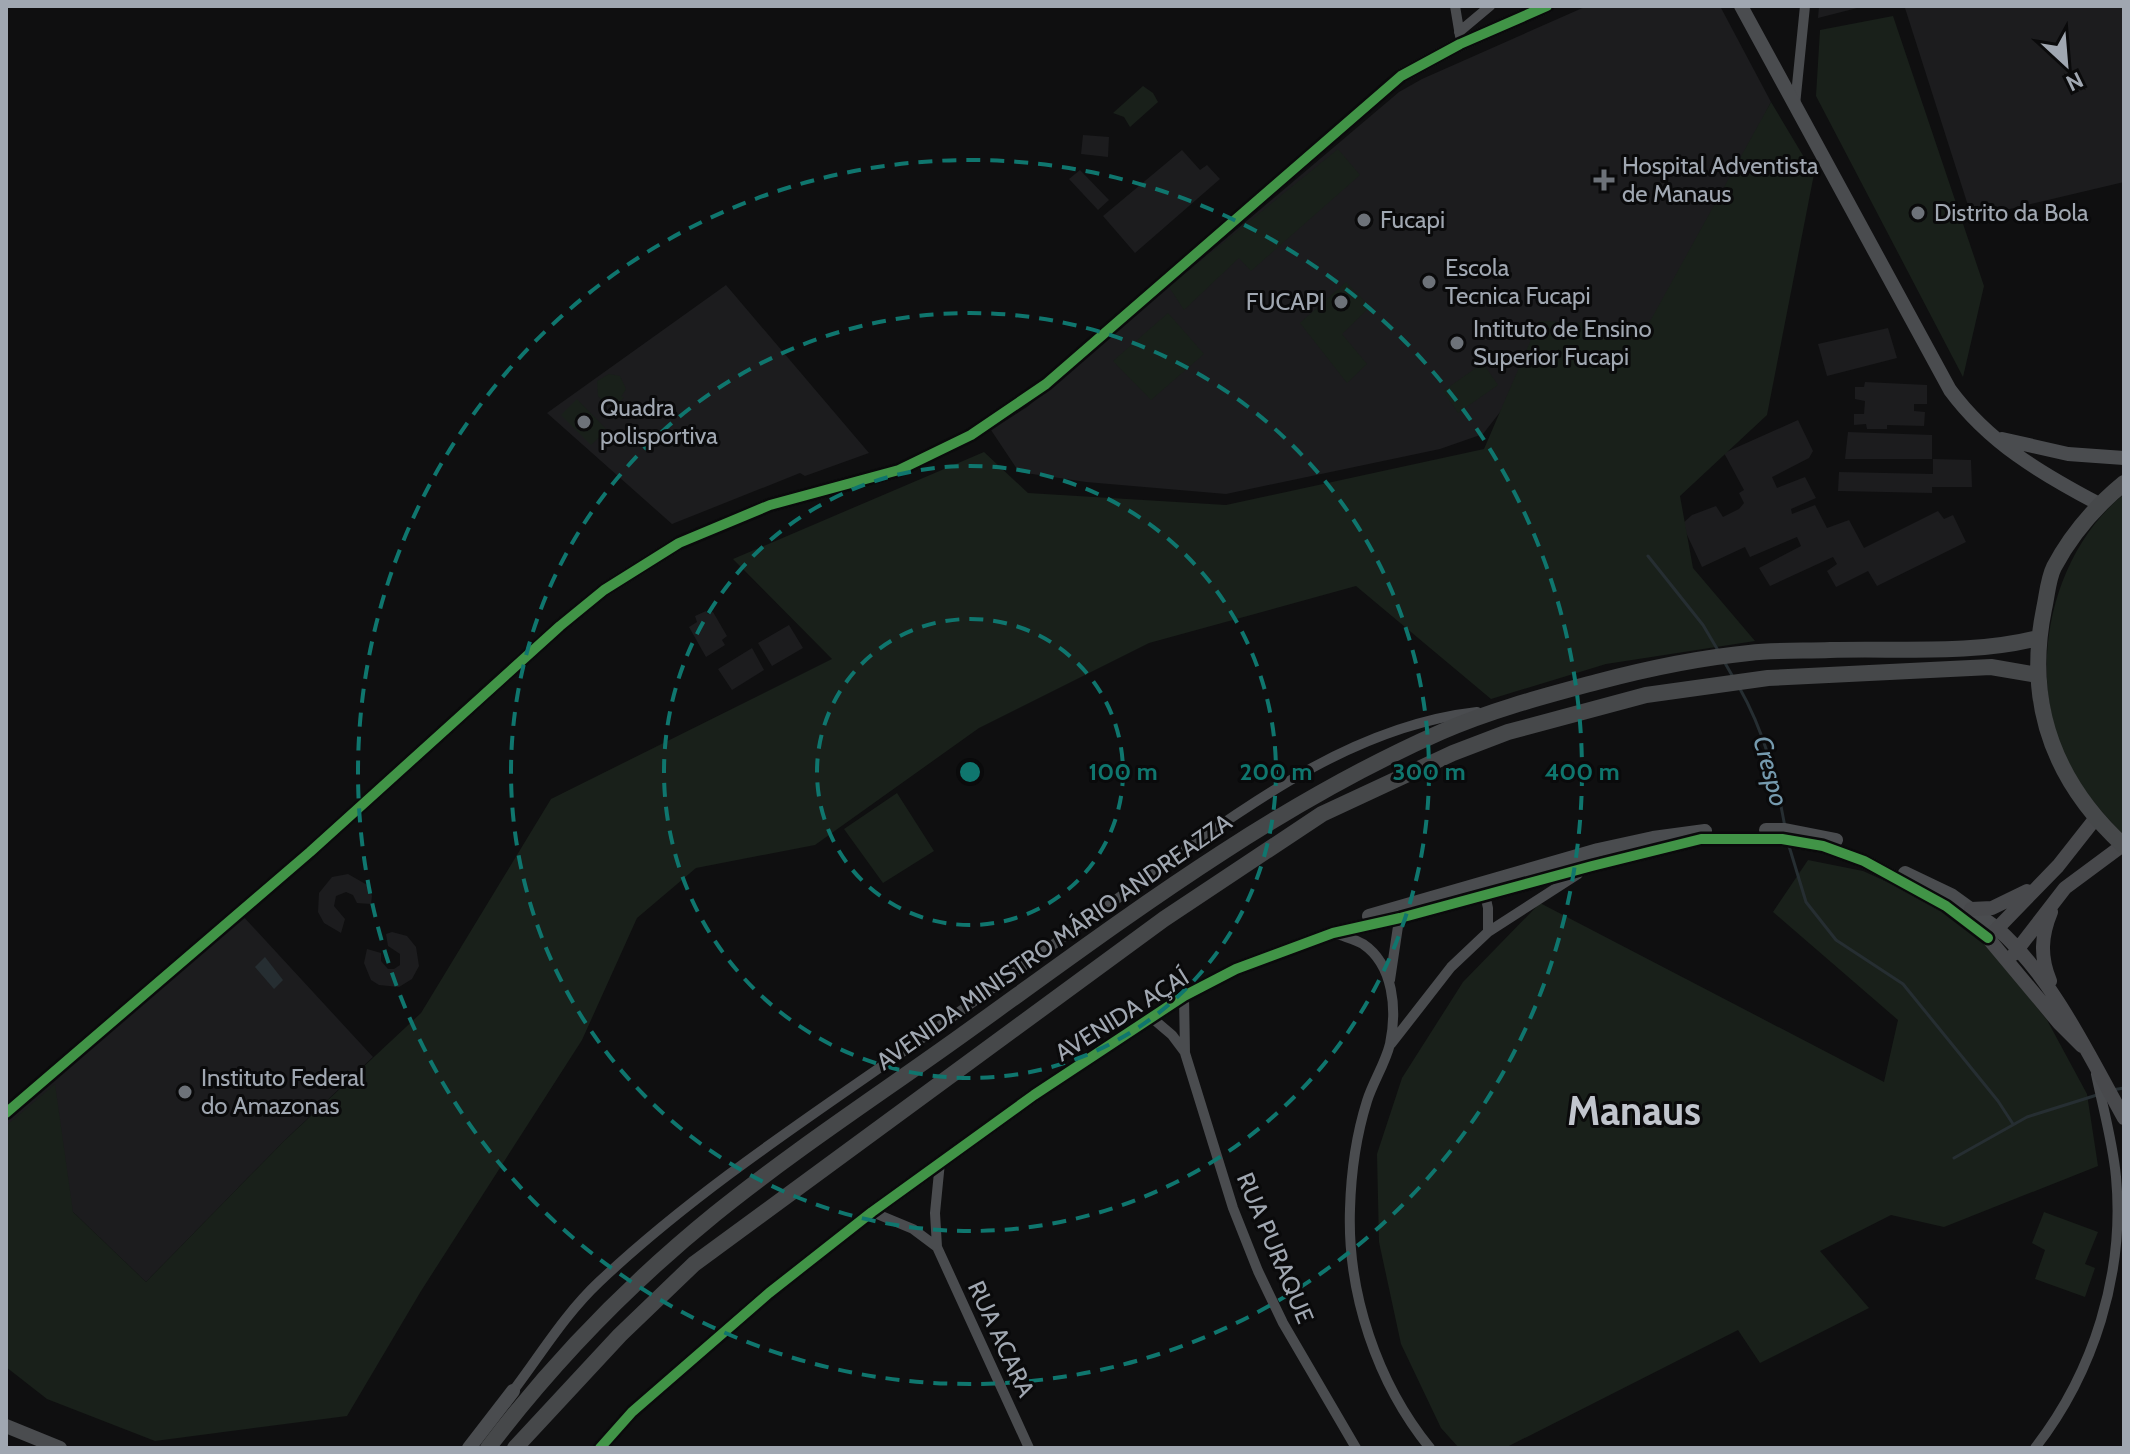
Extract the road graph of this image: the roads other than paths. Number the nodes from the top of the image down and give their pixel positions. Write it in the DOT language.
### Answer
graph roads {
  1 [pos="1455,6"];
  2 [pos="1490,6"];
  3 [pos="1547,6"];
  4 [pos="1741,6"];
  5 [pos="1805,6"];
  6 [pos="1460,38"];
  7 [pos="1795,107"];
  8 [pos="1990,436"];
  9 [pos="2124,458"];
  10 [pos="2124,483"];
  11 [pos="2099,504"];
  12 [pos="2038,638"];
  13 [pos="2037,675"];
  14 [pos="1503,709"];
  15 [pos="2095,819"];
  16 [pos="2124,846"];
  17 [pos="1592,866"];
  18 [pos="2041,883"];
  19 [pos="1484,889"];
  20 [pos="2057,897"];
  21 [pos="1971,909"];
  22 [pos="1400,913"];
  23 [pos="1488,932"];
  24 [pos="1333,933"];
  25 [pos="1993,934"];
  26 [pos="2014,954"];
  27 [pos="1389,982"];
  28 [pos="1184,996"];
  29 [pos="2057,1000"];
  30 [pos="1152,1018"];
  31 [pos="1389,1046"];
  32 [pos="2082,1046"];
  33 [pos="1185,1053"];
  34 [pos="2094,1065"];
  35 [pos="6,1113"];
  36 [pos="846,1118"];
  37 [pos="2124,1118"];
  38 [pos="864,1141"];
  39 [pos="940,1162"];
  40 [pos="872,1212"];
  41 [pos="937,1247"];
  42 [pos="519,1395"];
  43 [pos="6,1426"];
  44 [pos="519,1443"];
  45 [pos="60,1448"];
  46 [pos="469,1448"];
  47 [pos="488,1448"];
  48 [pos="600,1448"];
  49 [pos="1029,1448"];
  50 [pos="1356,1448"];
  51 [pos="1430,1448"];
  52 [pos="2035,1448"];
  1 -- 6 [label="street"];
  2 -- 6 [label="street"];
  3 -- 6 [label="street"];
  4 -- 7 [label="street"];
  5 -- 7 [label="street"];
  6 -- 35 [label="street"];
  7 -- 8 [label="street"];
  8 -- 9 [label="street"];
  8 -- 11 [label="street"];
  10 -- 11 [label="main road"];
  11 -- 12 [label="main road"];
  12 -- 13 [label="main road"];
  12 -- 14 [label="main road, AVENIDA MINISTRO MÁRIO ANDREAZZA"];
  13 -- 15 [label="main road"];
  13 -- 38 [label="main road, AVENIDA MINISTRO MÁRIO ANDREAZZA"];
  14 -- 36 [label="main road, AVENIDA MINISTRO MÁRIO ANDREAZZA"];
  14 -- 42 [label="street"];
  15 -- 16 [label="main road"];
  15 -- 18 [label="main road"];
  16 -- 20 [label="main road"];
  17 -- 19 [label="street, AVENIDA AÇAÍ"];
  17 -- 23 [label="street"];
  17 -- 25 [label="street, AVENIDA AÇAÍ"];
  18 -- 21 [label="main road"];
  18 -- 25 [label="main road"];
  19 -- 21 [label="street, AVENIDA AÇAÍ"];
  19 -- 22 [label="street, AVENIDA AÇAÍ"];
  19 -- 23 [label="street"];
  20 -- 26 [label="main road"];
  20 -- 29 [label="main road"];
  21 -- 25 [label="street, AVENIDA AÇAÍ"];
  22 -- 24 [label="street, AVENIDA AÇAÍ"];
  22 -- 27 [label="street"];
  22 -- 28 [label="street, AVENIDA AÇAÍ"];
  23 -- 31 [label="street"];
  24 -- 27 [label="street"];
  24 -- 28 [label="street, AVENIDA AÇAÍ"];
  25 -- 26 [label="main road"];
  26 -- 29 [label="main road"];
  26 -- 32 [label="main road"];
  27 -- 31 [label="street"];
  28 -- 30 [label="street, AVENIDA AÇAÍ"];
  28 -- 33 [label="street, RUA PURAQUE"];
  29 -- 32 [label="main road"];
  30 -- 33 [label="street, RUA PURAQUE"];
  30 -- 39 [label="street, AVENIDA AÇAÍ"];
  31 -- 51 [label="street"];
  32 -- 34 [label="main road"];
  33 -- 50 [label="street, RUA PURAQUE"];
  34 -- 37 [label="main road"];
  34 -- 52 [label="street"];
  36 -- 38 [label="main road"];
  36 -- 42 [label="main road, AVENIDA MINISTRO MÁRIO ANDREAZZA"];
  38 -- 44 [label="main road, AVENIDA MINISTRO MÁRIO ANDREAZZA"];
  39 -- 40 [label="street, AVENIDA AÇAÍ"];
  39 -- 41 [label="street, RUA ACARA"];
  40 -- 41 [label="street"];
  40 -- 48 [label="street, AVENIDA AÇAÍ"];
  41 -- 49 [label="street, RUA ACARA"];
  42 -- 44 [label="main road"];
  42 -- 46 [label="street, AVENIDA MINISTRO MÁRIO ANDREAZZA"];
  42 -- 47 [label="main road, AVENIDA MINISTRO MÁRIO ANDREAZZA"];
  43 -- 45 [label="street"];
}
